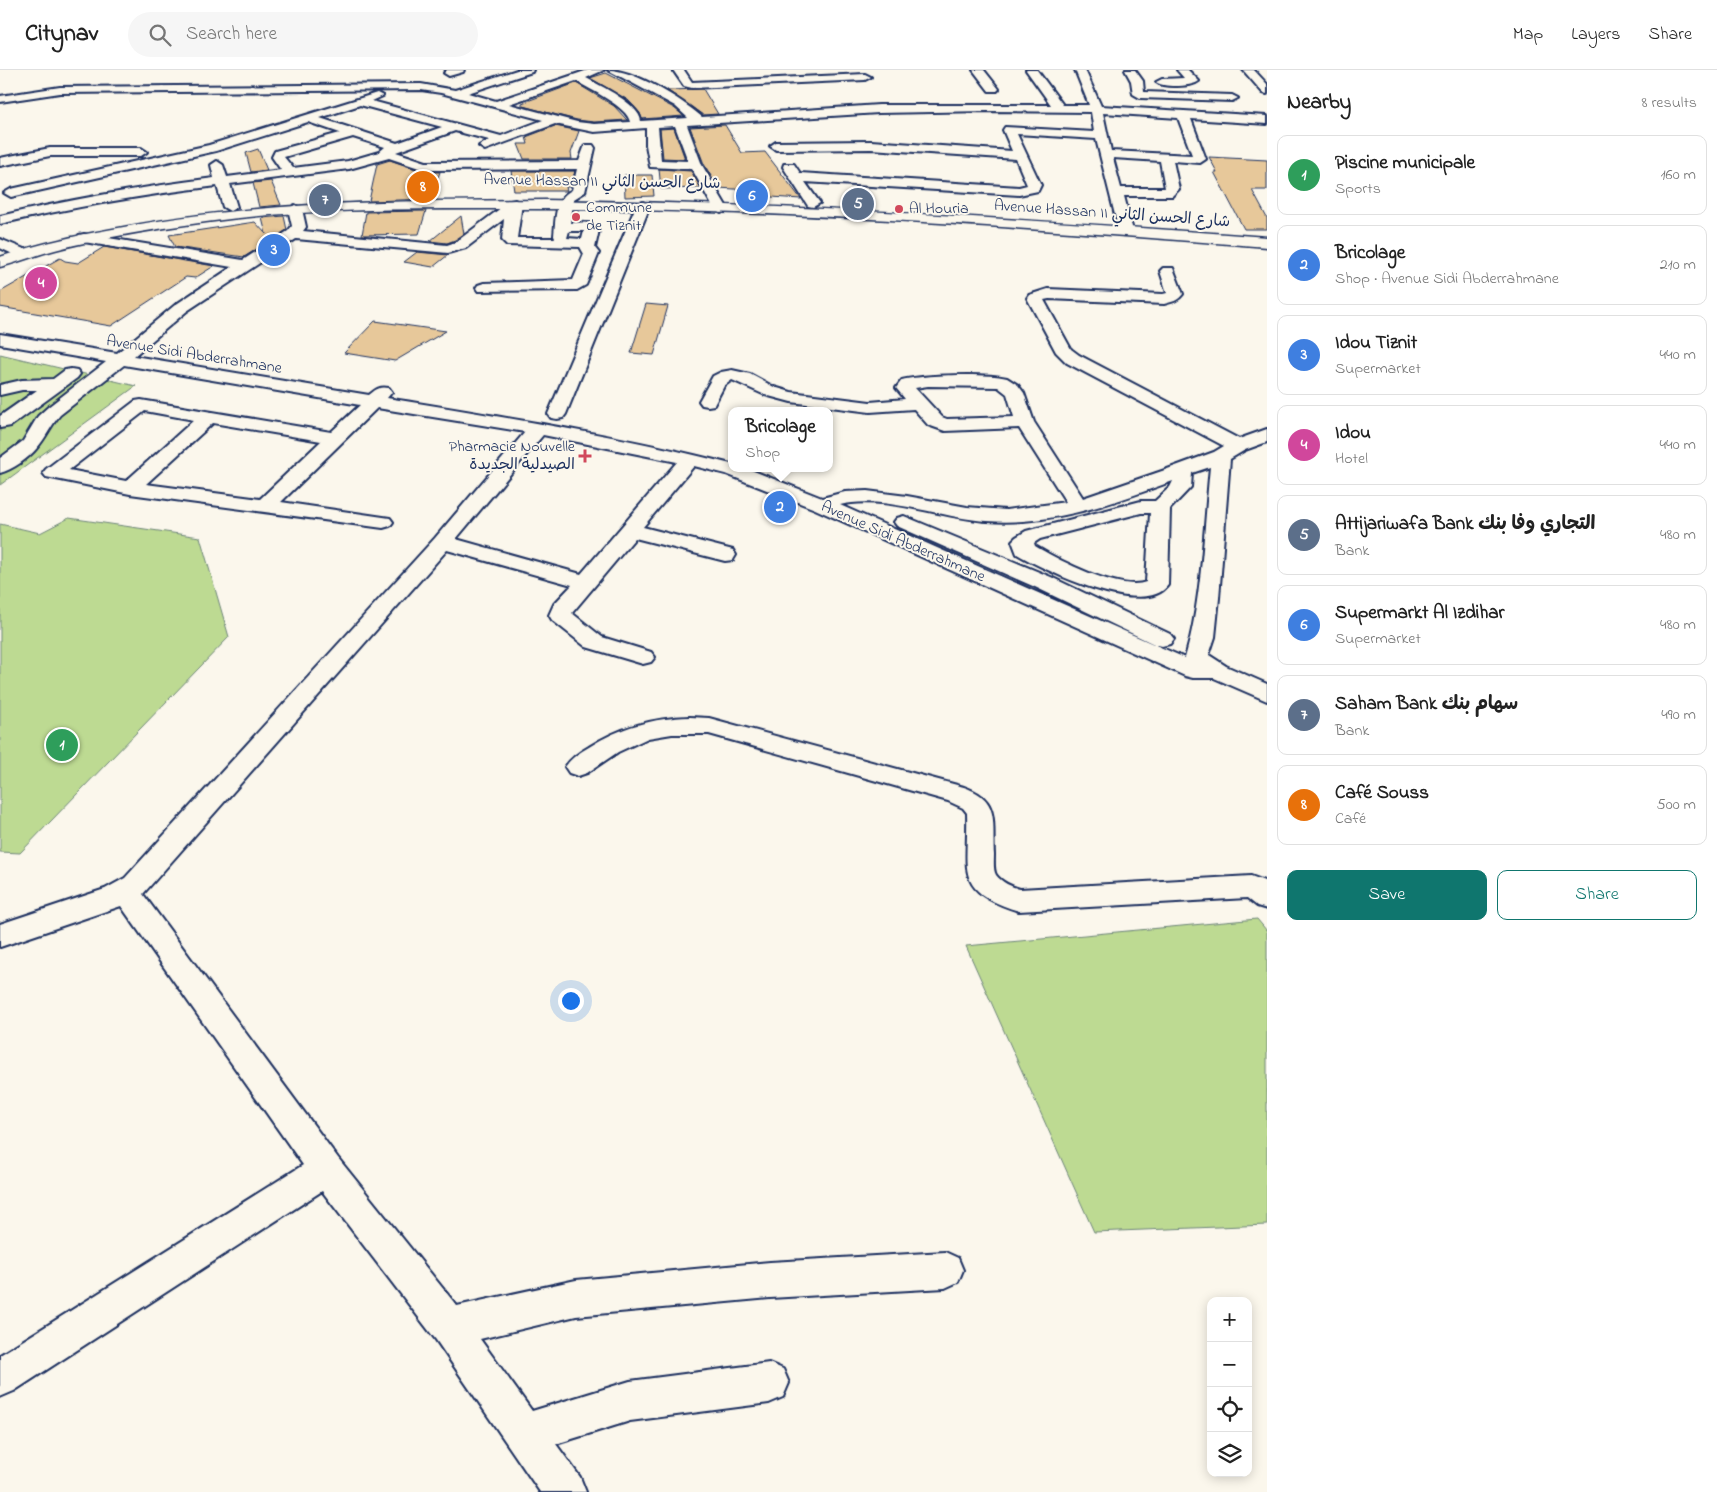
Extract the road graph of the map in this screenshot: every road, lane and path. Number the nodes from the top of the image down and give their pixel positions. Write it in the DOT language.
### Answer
graph roads {
  1 [pos="528,70"];
  2 [pos="599,70"];
  3 [pos="613,70"];
  4 [pos="678,70"];
  5 [pos="726,70"];
  6 [pos="978,70"];
  7 [pos="1031,70"];
  8 [pos="1080,70"];
  9 [pos="1130,70"];
  10 [pos="1182,70"];
  11 [pos="1257,75"];
  12 [pos="356,76"];
  13 [pos="577,77"];
  14 [pos="865,77"];
  15 [pos="136,78"];
  16 [pos="273,78"];
  17 [pos="1146,82"];
  18 [pos="703,85"];
  19 [pos="399,87"];
  20 [pos="350,88"];
  21 [pos="738,88"];
  22 [pos="100,89"];
  23 [pos="329,89"];
  24 [pos="1029,90"];
  25 [pos="1047,90"];
  26 [pos="1267,91"];
  27 [pos="456,93"];
  28 [pos="711,95"];
  29 [pos="982,98"];
  30 [pos="1232,98"];
  31 [pos="0,99"];
  32 [pos="438,100"];
  33 [pos="360,102"];
  34 [pos="498,104"];
  35 [pos="420,106"];
  36 [pos="717,107"];
  37 [pos="1000,107"];
  38 [pos="929,108"];
  39 [pos="1059,108"];
  40 [pos="1096,109"];
  41 [pos="402,113"];
  42 [pos="754,113"];
  43 [pos="1183,114"];
  44 [pos="308,118"];
  45 [pos="726,119"];
  46 [pos="555,120"];
  47 [pos="1267,120"];
  48 [pos="699,121"];
  49 [pos="680,123"];
  50 [pos="652,125"];
  51 [pos="636,126"];
  52 [pos="455,127"];
  53 [pos="594,128"];
  54 [pos="1009,130"];
  55 [pos="352,133"];
  56 [pos="1101,136"];
  57 [pos="771,139"];
  58 [pos="502,140"];
  59 [pos="212,148"];
  60 [pos="476,148"];
  61 [pos="392,151"];
  62 [pos="97,152"];
  63 [pos="183,153"];
  64 [pos="927,153"];
  65 [pos="459,154"];
  66 [pos="1105,154"];
  67 [pos="1022,156"];
  68 [pos="1166,158"];
  69 [pos="0,162"];
  70 [pos="585,165"];
  71 [pos="696,165"];
  72 [pos="425,166"];
  73 [pos="290,173"];
  74 [pos="0,174"];
  75 [pos="796,177"];
  76 [pos="221,182"];
  77 [pos="6,190"];
  78 [pos="1115,192"];
  79 [pos="576,199"];
  80 [pos="813,203"];
  81 [pos="515,204"];
  82 [pos="644,206"];
  83 [pos="719,206"];
  84 [pos="230,207"];
  85 [pos="295,209"];
  86 [pos="36,211"];
  87 [pos="867,211"];
  88 [pos="0,220"];
  89 [pos="563,227"];
  90 [pos="1124,227"];
  91 [pos="1267,233"];
  92 [pos="293,234"];
  93 [pos="84,238"];
  94 [pos="589,242"];
  95 [pos="1267,242"];
  96 [pos="560,243"];
  97 [pos="9,250"];
  98 [pos="0,262"];
  99 [pos="246,265"];
  100 [pos="1168,271"];
  101 [pos="484,288"];
  102 [pos="69,333"];
  103 [pos="0,339"];
  104 [pos="137,346"];
  105 [pos="120,359"];
  106 [pos="71,374"];
  107 [pos="331,377"];
  108 [pos="56,384"];
  109 [pos="393,387"];
  110 [pos="0,390"];
  111 [pos="371,392"];
  112 [pos="708,401"];
  113 [pos="918,403"];
  114 [pos="208,416"];
  115 [pos="538,420"];
  116 [pos="0,422"];
  117 [pos="1025,422"];
  118 [pos="1267,435"];
  119 [pos="664,436"];
  120 [pos="335,438"];
  121 [pos="692,451"];
  122 [pos="1230,451"];
  123 [pos="728,466"];
  124 [pos="0,467"];
  125 [pos="1182,470"];
  126 [pos="742,472"];
  127 [pos="790,472"];
  128 [pos="130,488"];
  129 [pos="847,498"];
  130 [pos="822,505"];
  131 [pos="1078,505"];
  132 [pos="265,506"];
  133 [pos="1160,508"];
  134 [pos="383,522"];
  135 [pos="630,530"];
  136 [pos="442,542"];
  137 [pos="725,554"];
  138 [pos="586,582"];
  139 [pos="643,657"];
  140 [pos="1195,664"];
  141 [pos="1267,693"];
  142 [pos="578,767"];
  143 [pos="126,892"];
  144 [pos="1267,898"];
  145 [pos="0,936"];
  146 [pos="326,1169"];
  147 [pos="945,1270"];
  148 [pos="449,1327"];
  149 [pos="0,1377"];
  150 [pos="769,1383"];
  151 [pos="524,1434"];
  152 [pos="565,1492"];
  1 -- 27 [label="street"];
  2 -- 13 [label="street"];
  3 -- 48 [label="street"];
  4 -- 18 [label="street"];
  5 -- 21 [label="street"];
  6 -- 29 [label="street"];
  7 -- 25 [label="street"];
  8 -- 40 [label="street"];
  9 -- 17 [label="street"];
  10 -- 17 [label="street"];
  11 -- 26 [label="street"];
  12 -- 20 [label="street"];
  13 -- 34 [label="street"];
  13 -- 51 [label="street"];
  14 -- 21 [label="street"];
  15 -- 22 [label="street"];
  16 -- 23 [label="street"];
  17 -- 30 [label="street"];
  18 -- 21 [label="street"];
  18 -- 28 [label="street"];
  19 -- 20 [label="street"];
  19 -- 27 [label="street"];
  19 -- 33 [label="street"];
  20 -- 23 [label="street"];
  22 -- 23 [label="street"];
  22 -- 31 [label="street"];
  24 -- 25 [label="street"];
  25 -- 39 [label="street"];
  27 -- 32 [label="street"];
  27 -- 34 [label="street"];
  29 -- 37 [label="street"];
  29 -- 38 [label="street"];
  33 -- 41 [label="street"];
  33 -- 44 [label="street"];
  34 -- 46 [label="street"];
  35 -- 41 [label="street"];
  36 -- 45 [label="street"];
  37 -- 39 [label="street"];
  37 -- 54 [label="street"];
  38 -- 42 [label="street"];
  38 -- 64 [label="street"];
  39 -- 40 [label="street"];
  40 -- 43 [label="street"];
  40 -- 56 [label="street"];
  41 -- 52 [label="street"];
  42 -- 45 [label="street"];
  42 -- 57 [label="street"];
  43 -- 47 [label="street"];
  43 -- 68 [label="street"];
  44 -- 55 [label="street"];
  44 -- 59 [label="street"];
  45 -- 48 [label="street"];
  46 -- 53 [label="street"];
  46 -- 58 [label="street"];
  48 -- 49 [label="street"];
  49 -- 50 [label="street"];
  49 -- 71 [label="street"];
  50 -- 51 [label="street"];
  50 -- 71 [label="street"];
  51 -- 53 [label="street"];
  52 -- 58 [label="street"];
  52 -- 61 [label="street"];
  53 -- 70 [label="street"];
  54 -- 56 [label="street"];
  54 -- 67 [label="street"];
  55 -- 61 [label="street"];
  55 -- 73 [label="street"];
  56 -- 66 [label="street"];
  57 -- 64 [label="street"];
  57 -- 75 [label="street"];
  58 -- 60 [label="street"];
  59 -- 63 [label="street"];
  59 -- 76 [label="street"];
  61 -- 72 [label="street"];
  61 -- 73 [label="street"];
  62 -- 63 [label="street"];
  62 -- 69 [label="street"];
  62 -- 74 [label="street"];
  63 -- 77 [label="street"];
  64 -- 67 [label="street"];
  65 -- 72 [label="street"];
  66 -- 68 [label="street"];
  66 -- 78 [label="street"];
  67 -- 75 [label="street"];
  68 -- 78 [label="street"];
  70 -- 72 [label="street"];
  70 -- 79 [label="street"];
  71 -- 83 [label="street"];
  73 -- 76 [label="street"];
  75 -- 80 [label="street"];
  76 -- 84 [label="street"];
  76 -- 86 [label="street"];
  77 -- 86 [label="street"];
  78 -- 90 [label="street"];
  79 -- 81 [label="main road, Avenue Hassan II شارع الحسن الثاني"];
  79 -- 82 [label="main road, Avenue Hassan II شارع الحسن الثاني"];
  79 -- 83 [label="main road, Avenue Hassan II شارع الحسن الثاني"];
  79 -- 84 [label="main road, Avenue Hassan II شارع الحسن الثاني"];
  79 -- 89 [label="street"];
  80 -- 83 [label="main road, Avenue Hassan II شارع الحسن الثاني"];
  80 -- 87 [label="main road, Avenue Hassan II شارع الحسن الثاني"];
  81 -- 85 [label="main road, Avenue Hassan II شارع الحسن الثاني"];
  81 -- 92 [label="street"];
  81 -- 96 [label="street"];
  82 -- 83 [label="main road, Avenue Hassan II شارع الحسن الثاني"];
  82 -- 115 [label="street, Avenue Sidi Abderrahmane"];
  83 -- 87 [label="main road, Avenue Hassan II شارع الحسن الثاني"];
  84 -- 97 [label="main road, Avenue Hassan II شارع الحسن الثاني"];
  85 -- 92 [label="street"];
  85 -- 93 [label="main road, Avenue Hassan II شارع الحسن الثاني"];
  86 -- 88 [label="street"];
  87 -- 90 [label="main road, Avenue Hassan II شارع الحسن الثاني"];
  89 -- 94 [label="street"];
  89 -- 96 [label="street"];
  90 -- 91 [label="main road, Avenue Hassan II شارع الحسن الثاني"];
  90 -- 95 [label="main road, Avenue Hassan II شارع الحسن الثاني"];
  92 -- 99 [label="street"];
  93 -- 97 [label="main road, Avenue Hassan II شارع الحسن الثاني"];
  93 -- 99 [label="street"];
  94 -- 96 [label="street"];
  94 -- 101 [label="street"];
  97 -- 98 [label="main road, Avenue Hassan II شارع الحسن الثاني"];
  99 -- 104 [label="street"];
  100 -- 122 [label="street"];
  102 -- 104 [label="street, Avenue Sidi Abderrahmane"];
  103 -- 105 [label="street, Avenue Sidi Abderrahmane"];
  104 -- 105 [label="street"];
  104 -- 107 [label="street, Avenue Sidi Abderrahmane"];
  105 -- 111 [label="street, Avenue Sidi Abderrahmane"];
  105 -- 124 [label="street"];
  106 -- 108 [label="street"];
  108 -- 110 [label="street"];
  108 -- 116 [label="street"];
  109 -- 111 [label="street"];
  111 -- 115 [label="street, Avenue Sidi Abderrahmane"];
  111 -- 120 [label="street"];
  112 -- 113 [label="street"];
  113 -- 117 [label="street"];
  113 -- 117 [label="street"];
  114 -- 120 [label="street"];
  114 -- 128 [label="street"];
  114 -- 128 [label="street"];
  115 -- 121 [label="street, Avenue Sidi Abderrahmane"];
  115 -- 136 [label="street"];
  117 -- 131 [label="street"];
  118 -- 122 [label="street"];
  119 -- 121 [label="street, Avenue Sidi Abderrahmane"];
  120 -- 132 [label="street"];
  121 -- 123 [label="street, Avenue Sidi Abderrahmane"];
  121 -- 135 [label="street"];
  122 -- 125 [label="street"];
  122 -- 140 [label="street"];
  125 -- 131 [label="street"];
  125 -- 133 [label="street"];
  126 -- 130 [label="street, Avenue Sidi Abderrahmane"];
  127 -- 129 [label="street, Avenue Sidi Abderrahmane"];
  128 -- 132 [label="street"];
  129 -- 130 [label="street"];
  129 -- 131 [label="street"];
  129 -- 140 [label="street, Avenue Sidi Abderrahmane"];
  130 -- 140 [label="street, Avenue Sidi Abderrahmane"];
  132 -- 134 [label="street"];
  133 -- 133 [label="street"];
  135 -- 137 [label="street"];
  135 -- 138 [label="street"];
  136 -- 138 [label="street"];
  136 -- 143 [label="street"];
  138 -- 139 [label="street"];
  140 -- 141 [label="street, Avenue Sidi Abderrahmane"];
  142 -- 144 [label="street"];
  143 -- 145 [label="street"];
  143 -- 146 [label="street"];
  146 -- 148 [label="street"];
  146 -- 149 [label="street"];
  147 -- 148 [label="street"];
  148 -- 151 [label="street"];
  150 -- 151 [label="street"];
  151 -- 152 [label="street"];
}
